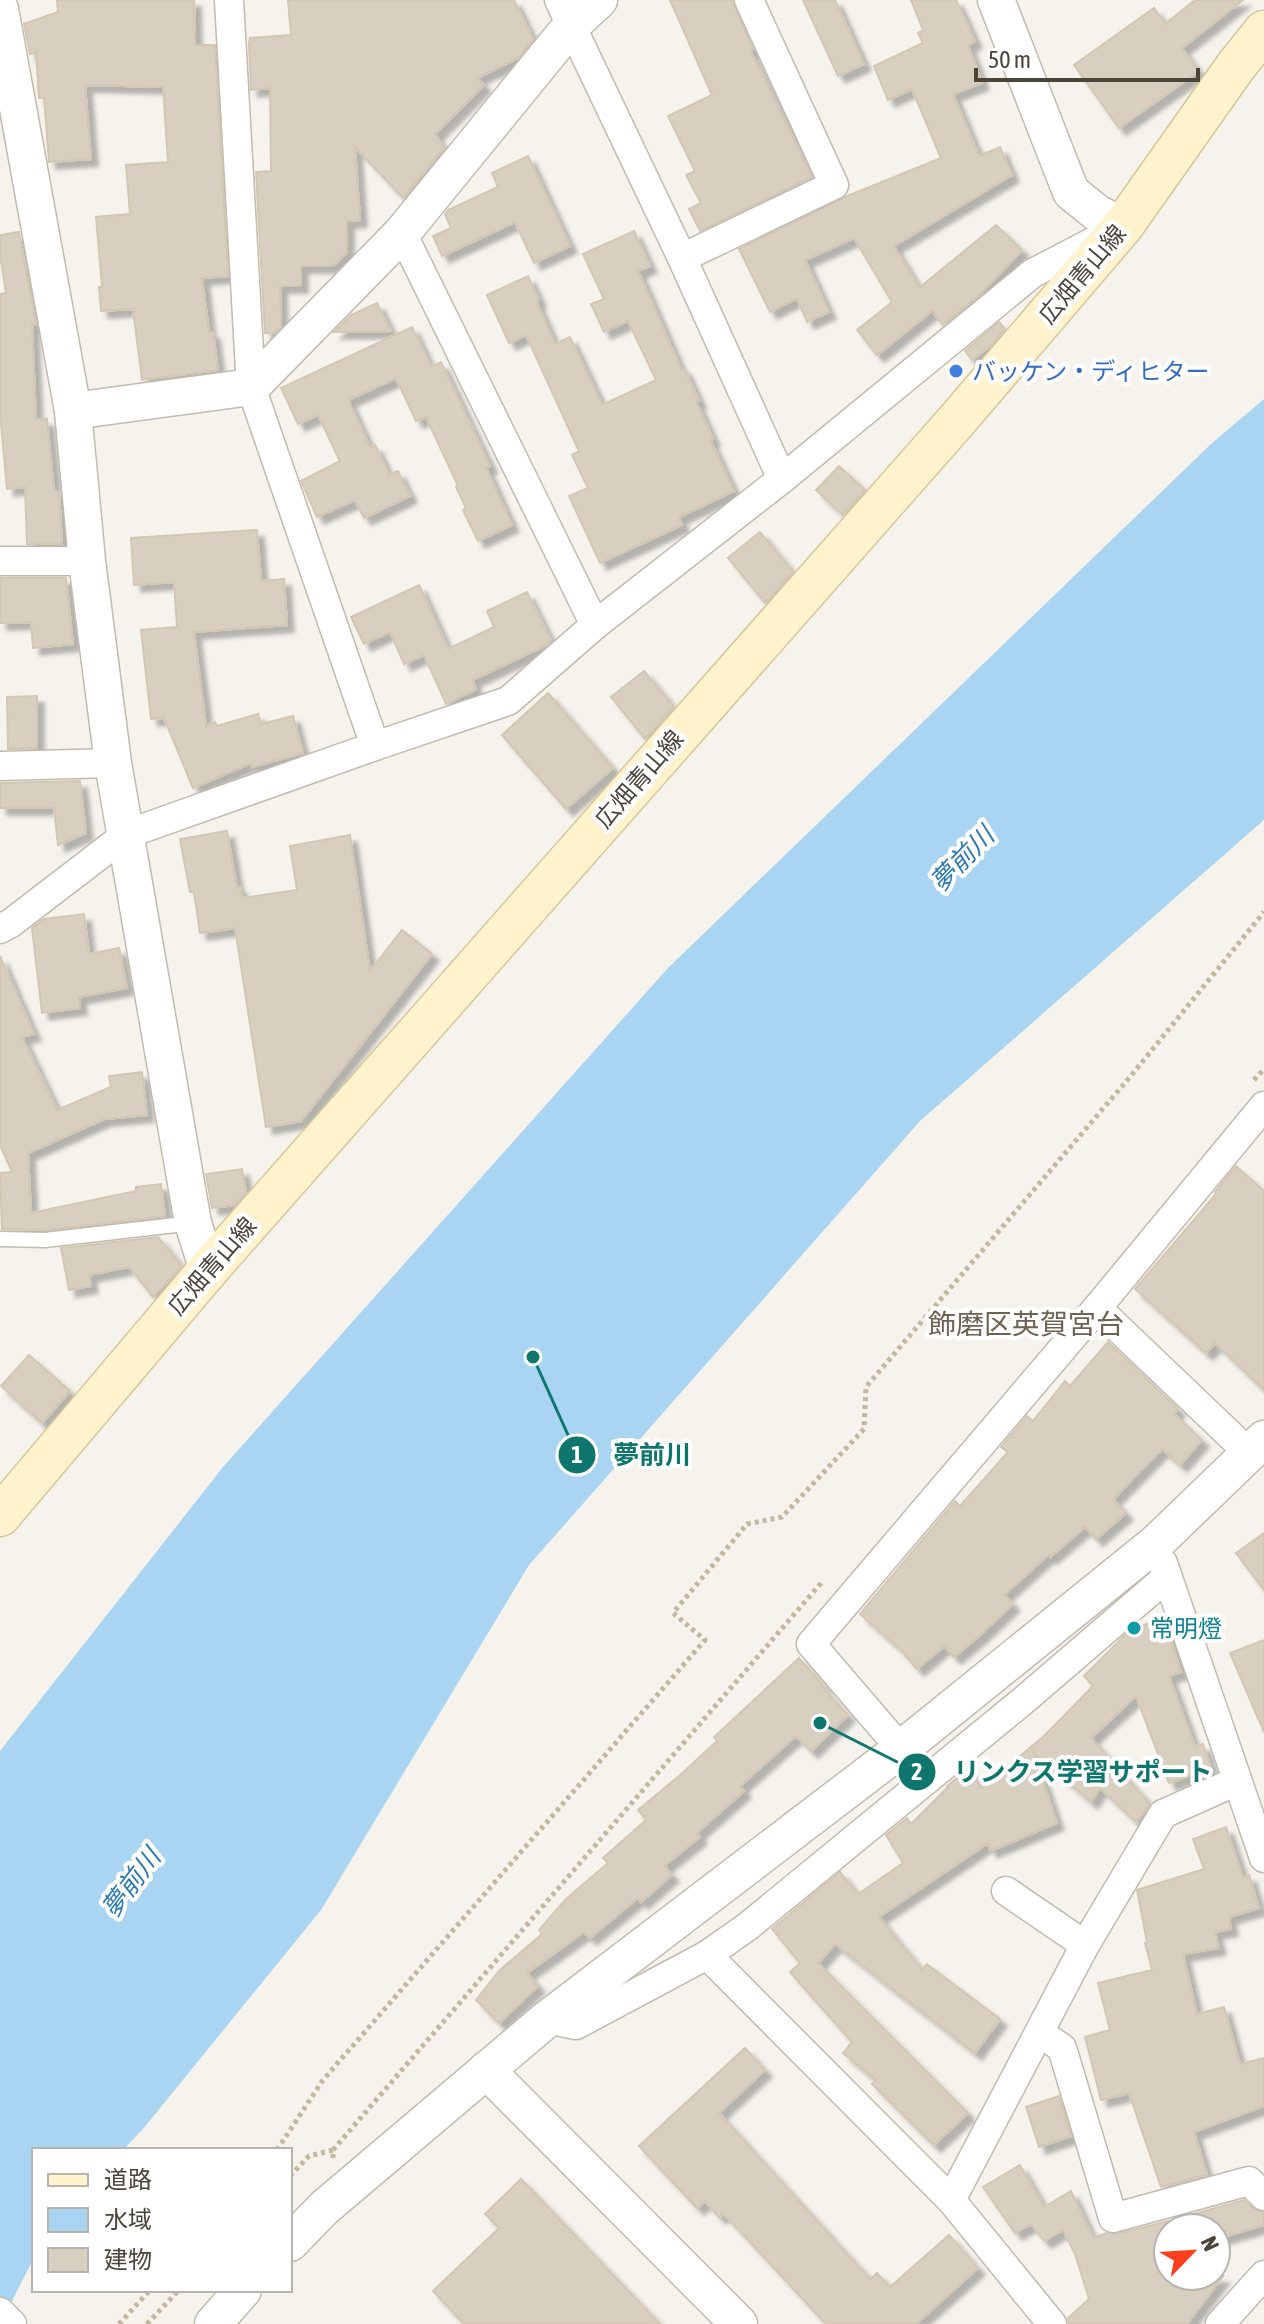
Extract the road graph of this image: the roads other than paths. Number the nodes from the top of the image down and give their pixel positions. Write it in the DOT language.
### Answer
graph roads {
  1 [pos="229,0"];
  2 [pos="599,0"];
  3 [pos="749,0"];
  4 [pos="996,0"];
  5 [pos="0,9"];
  6 [pos="565,13"];
  7 [pos="1264,31"];
  8 [pos="1123,226"];
  9 [pos="402,233"];
  10 [pos="682,258"];
  11 [pos="251,387"];
  12 [pos="73,411"];
  13 [pos="782,479"];
  14 [pos="0,561"];
  15 [pos="87,561"];
  16 [pos="595,625"];
  17 [pos="375,746"];
  18 [pos="113,763"];
  19 [pos="0,766"];
  20 [pos="127,834"];
  21 [pos="0,929"];
  22 [pos="1259,1093"];
  23 [pos="193,1223"];
  24 [pos="1,1241"];
  25 [pos="208,1270"];
  26 [pos="1097,1308"];
  27 [pos="1257,1446"];
  28 [pos="0,1516"];
  29 [pos="1156,1543"];
  30 [pos="1167,1577"];
  31 [pos="901,1749"];
  32 [pos="1237,1781"];
  33 [pos="1261,1843"];
  34 [pos="1006,1891"];
  35 [pos="1085,1945"];
  36 [pos="707,1955"];
  37 [pos="547,2019"];
  38 [pos="1040,2033"];
  39 [pos="486,2070"];
  40 [pos="1264,2196"];
  41 [pos="951,2200"];
  42 [pos="292,2241"];
  43 [pos="1264,2275"];
  44 [pos="241,2292"];
  45 [pos="0,2312"];
  46 [pos="12,2324"];
  47 [pos="213,2324"];
  48 [pos="739,2324"];
  49 [pos="1052,2324"];
  50 [pos="1220,2324"];
  1 -- 11 [label="street"];
  2 -- 6 [label="street"];
  3 -- 10 [label="street"];
  4 -- 8 [label="street"];
  5 -- 12 [label="street"];
  6 -- 9 [label="street"];
  6 -- 10 [label="street"];
  7 -- 8 [label="main road, 広畑青山線"];
  8 -- 13 [label="street"];
  8 -- 25 [label="main road, 広畑青山線"];
  9 -- 11 [label="street"];
  9 -- 16 [label="street"];
  10 -- 13 [label="street"];
  11 -- 12 [label="street"];
  11 -- 17 [label="street"];
  12 -- 15 [label="street"];
  13 -- 16 [label="street"];
  14 -- 15 [label="street"];
  15 -- 18 [label="street"];
  16 -- 17 [label="street"];
  17 -- 20 [label="street"];
  18 -- 19 [label="street"];
  18 -- 20 [label="street"];
  20 -- 21 [label="street"];
  20 -- 23 [label="street"];
  22 -- 26 [label="street"];
  23 -- 24 [label="lane"];
  23 -- 25 [label="street"];
  25 -- 28 [label="main road, 広畑青山線"];
  26 -- 27 [label="street"];
  26 -- 31 [label="street"];
  27 -- 29 [label="street"];
  29 -- 30 [label="street"];
  29 -- 31 [label="street"];
  30 -- 32 [label="street"];
  30 -- 36 [label="street"];
  31 -- 37 [label="street"];
  32 -- 33 [label="street"];
  32 -- 35 [label="street"];
  34 -- 35 [label="street"];
  35 -- 38 [label="street"];
  36 -- 37 [label="street"];
  36 -- 41 [label="street"];
  37 -- 39 [label="street"];
  38 -- 40 [label="street"];
  38 -- 41 [label="street"];
  39 -- 42 [label="street"];
  39 -- 48 [label="street"];
  41 -- 49 [label="street"];
  43 -- 50 [label="street"];
  44 -- 47 [label="street"];
  45 -- 46 [label="street"];
}
